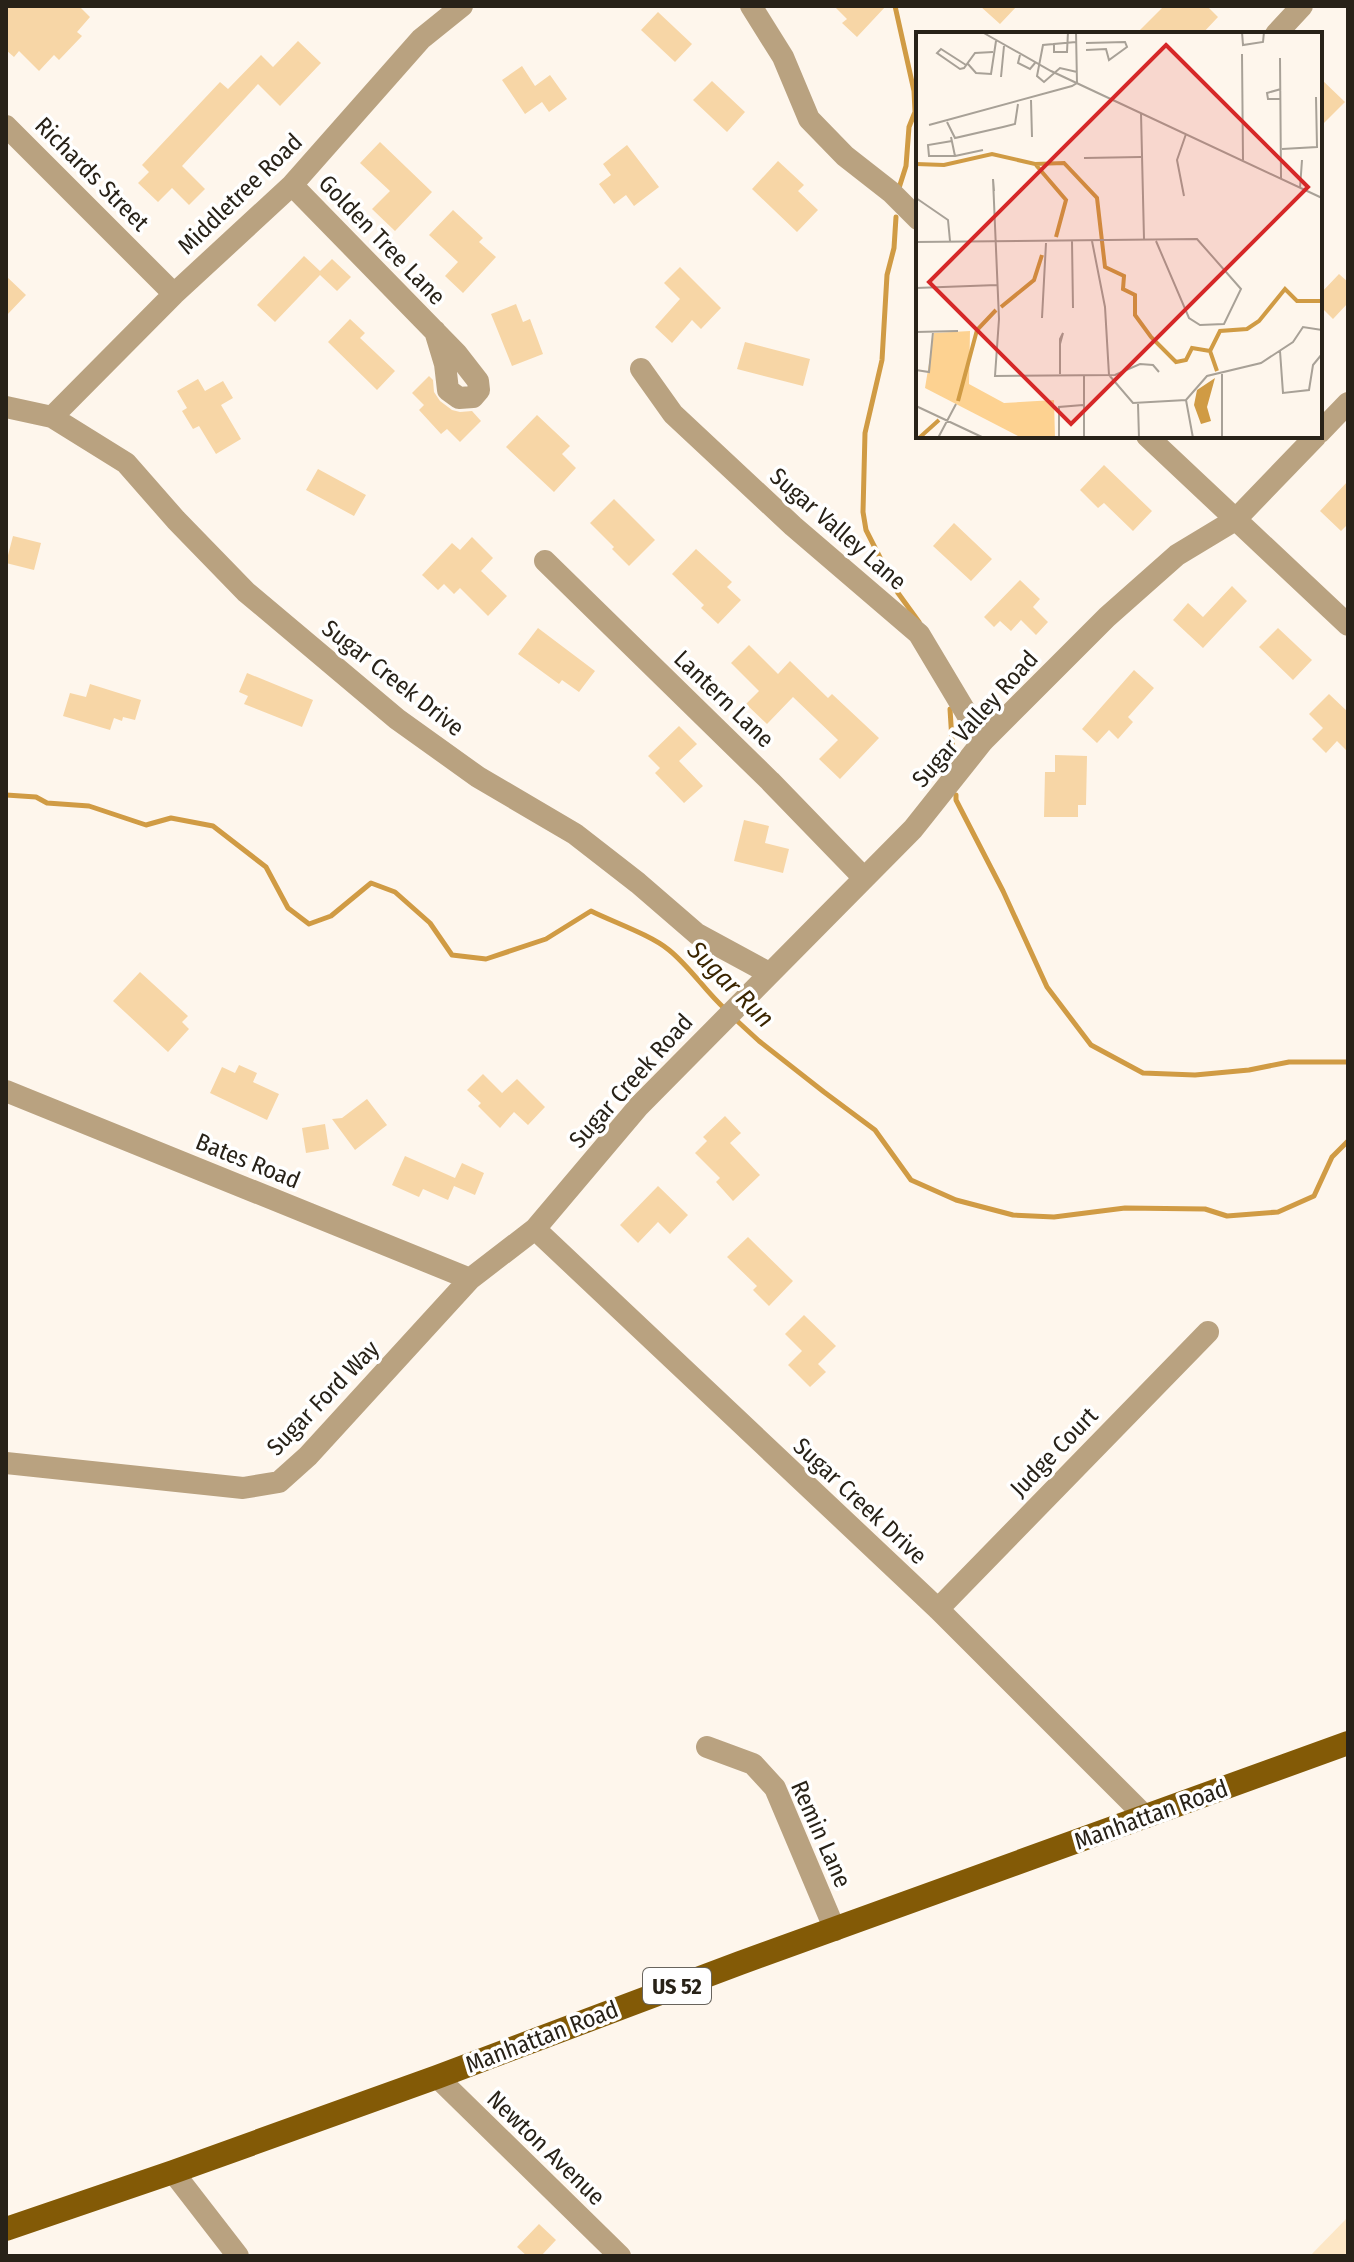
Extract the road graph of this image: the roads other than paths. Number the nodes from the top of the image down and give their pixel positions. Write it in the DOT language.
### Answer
graph roads {
  1 [pos="462,6"];
  2 [pos="751,6"];
  3 [pos="1302,6"];
  4 [pos="1278,32"];
  5 [pos="6,126"];
  6 [pos="292,185"];
  7 [pos="916,217"];
  8 [pos="174,294"];
  9 [pos="435,331"];
  10 [pos="641,369"];
  11 [pos="1348,403"];
  12 [pos="6,407"];
  13 [pos="52,417"];
  14 [pos="1322,430"];
  15 [pos="1149,438"];
  16 [pos="1314,438"];
  17 [pos="1235,520"];
  18 [pos="545,561"];
  19 [pos="1348,625"];
  20 [pos="983,741"];
  21 [pos="864,878"];
  22 [pos="761,981"];
  23 [pos="6,1091"];
  24 [pos="535,1229"];
  25 [pos="470,1279"];
  26 [pos="1208,1332"];
  27 [pos="6,1463"];
  28 [pos="938,1609"];
  29 [pos="1348,1743"];
  30 [pos="707,1747"];
  31 [pos="1145,1816"];
  32 [pos="835,1930"];
  33 [pos="437,2077"];
  34 [pos="173,2172"];
  35 [pos="6,2229"];
  36 [pos="238,2256"];
  37 [pos="620,2256"];
  1 -- 6 [label="street, Middletree Road"];
  2 -- 7 [label="street"];
  3 -- 4 [label="street"];
  5 -- 8 [label="street, Richards Street"];
  6 -- 8 [label="street, Middletree Road"];
  6 -- 9 [label="street, Golden Tree Lane"];
  8 -- 13 [label="street, Middletree Road"];
  10 -- 20 [label="street, Sugar Valley Lane"];
  11 -- 14 [label="street, Sugar Valley Road"];
  12 -- 13 [label="street, Sugar Creek Drive"];
  13 -- 22 [label="street, Sugar Creek Drive"];
  15 -- 17 [label="street"];
  16 -- 17 [label="street, Sugar Valley Road"];
  17 -- 19 [label="street"];
  17 -- 20 [label="street, Sugar Valley Road"];
  18 -- 21 [label="street, Lantern Lane"];
  20 -- 21 [label="street, Sugar Valley Road"];
  21 -- 22 [label="street, Sugar Valley Road"];
  22 -- 24 [label="street, Sugar Creek Road"];
  23 -- 25 [label="street, Bates Road"];
  24 -- 25 [label="street, Sugar Ford Way"];
  24 -- 28 [label="street, Sugar Creek Drive"];
  25 -- 27 [label="street, Sugar Ford Way"];
  26 -- 28 [label="street, Judge Court"];
  28 -- 31 [label="street, Sugar Creek Drive"];
  29 -- 31 [label="main road, Manhattan Road / US 52"];
  30 -- 32 [label="street, Remin Lane"];
  31 -- 32 [label="main road, Manhattan Road / US 52"];
  32 -- 33 [label="main road, Manhattan Road / US 52"];
  33 -- 34 [label="main road, Manhattan Road / US 52"];
  33 -- 37 [label="street, Newton Avenue"];
  34 -- 35 [label="main road, Manhattan Road / US 52"];
  34 -- 36 [label="street"];
}
